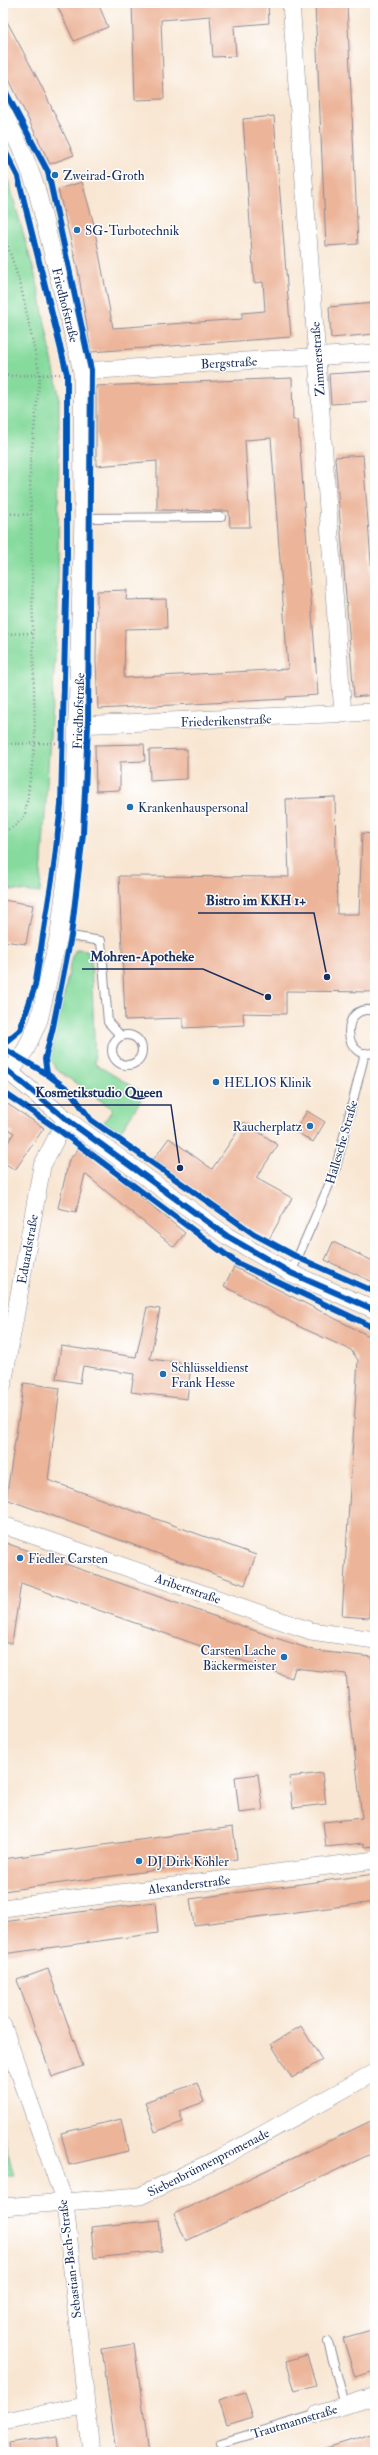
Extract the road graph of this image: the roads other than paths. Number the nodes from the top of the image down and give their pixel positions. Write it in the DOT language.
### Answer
graph roads {
  1 [pos="291,3"];
  2 [pos="3,112"];
  3 [pos="375,352"];
  4 [pos="317,356"];
  5 [pos="75,372"];
  6 [pos="221,517"];
  7 [pos="83,518"];
  8 [pos="375,712"];
  9 [pos="342,714"];
  10 [pos="77,725"];
  11 [pos="59,934"];
  12 [pos="375,1011"];
  13 [pos="120,1036"];
  14 [pos="375,1052"];
  15 [pos="365,1053"];
  16 [pos="7,1070"];
  17 [pos="66,1119"];
  18 [pos="291,1273"];
  19 [pos="375,1310"];
  20 [pos="3,1384"];
  21 [pos="3,1525"];
  22 [pos="375,1640"];
  23 [pos="375,1860"];
  24 [pos="3,1908"];
  25 [pos="3,2026"];
  26 [pos="375,2072"];
  27 [pos="65,2203"];
  28 [pos="3,2207"];
  29 [pos="328,2342"];
  30 [pos="375,2396"];
  31 [pos="345,2405"];
  32 [pos="85,2406"];
  33 [pos="318,2414"];
  34 [pos="3,2421"];
  35 [pos="221,2443"];
  36 [pos="91,2452"];
  1 -- 4 [label="street, Zimmerstraße"];
  2 -- 5 [label="street, Friedhofstraße"];
  3 -- 4 [label="street, Bergstraße"];
  4 -- 5 [label="street, Bergstraße"];
  4 -- 9 [label="street, Zimmerstraße"];
  5 -- 7 [label="street, Friedhofstraße"];
  6 -- 7 [label="lane"];
  7 -- 10 [label="street, Friedhofstraße"];
  8 -- 9 [label="street, Friederikenstraße"];
  9 -- 10 [label="street, Friederikenstraße"];
  10 -- 11 [label="street, Friedhofstraße"];
  11 -- 13 [label="lane"];
  11 -- 16 [label="street, Friedhofstraße"];
  12 -- 15 [label="lane"];
  14 -- 15 [label="lane"];
  15 -- 18 [label="lane, Hallesche Straße"];
  16 -- 17 [label="street"];
  17 -- 18 [label="street"];
  17 -- 20 [label="street, Eduardstraße"];
  18 -- 19 [label="street"];
  21 -- 22 [label="street, Aribertstraße"];
  23 -- 24 [label="street, Alexanderstraße"];
  25 -- 27 [label="street, Sebastian-Bach-Straße"];
  26 -- 27 [label="street, Siebenbrünnenpromenade"];
  27 -- 28 [label="street, Siebenbrünnenpromenade"];
  27 -- 32 [label="street, Sebastian-Bach-Straße"];
  29 -- 31 [label="lane, Trautmannstraße"];
  30 -- 31 [label="street, Trautmannstraße"];
  31 -- 33 [label="street, Trautmannstraße"];
  32 -- 34 [label="street"];
  32 -- 36 [label="street, Sebastian-Bach-Straße"];
  33 -- 35 [label="lane, Trautmannstraße"];
}
